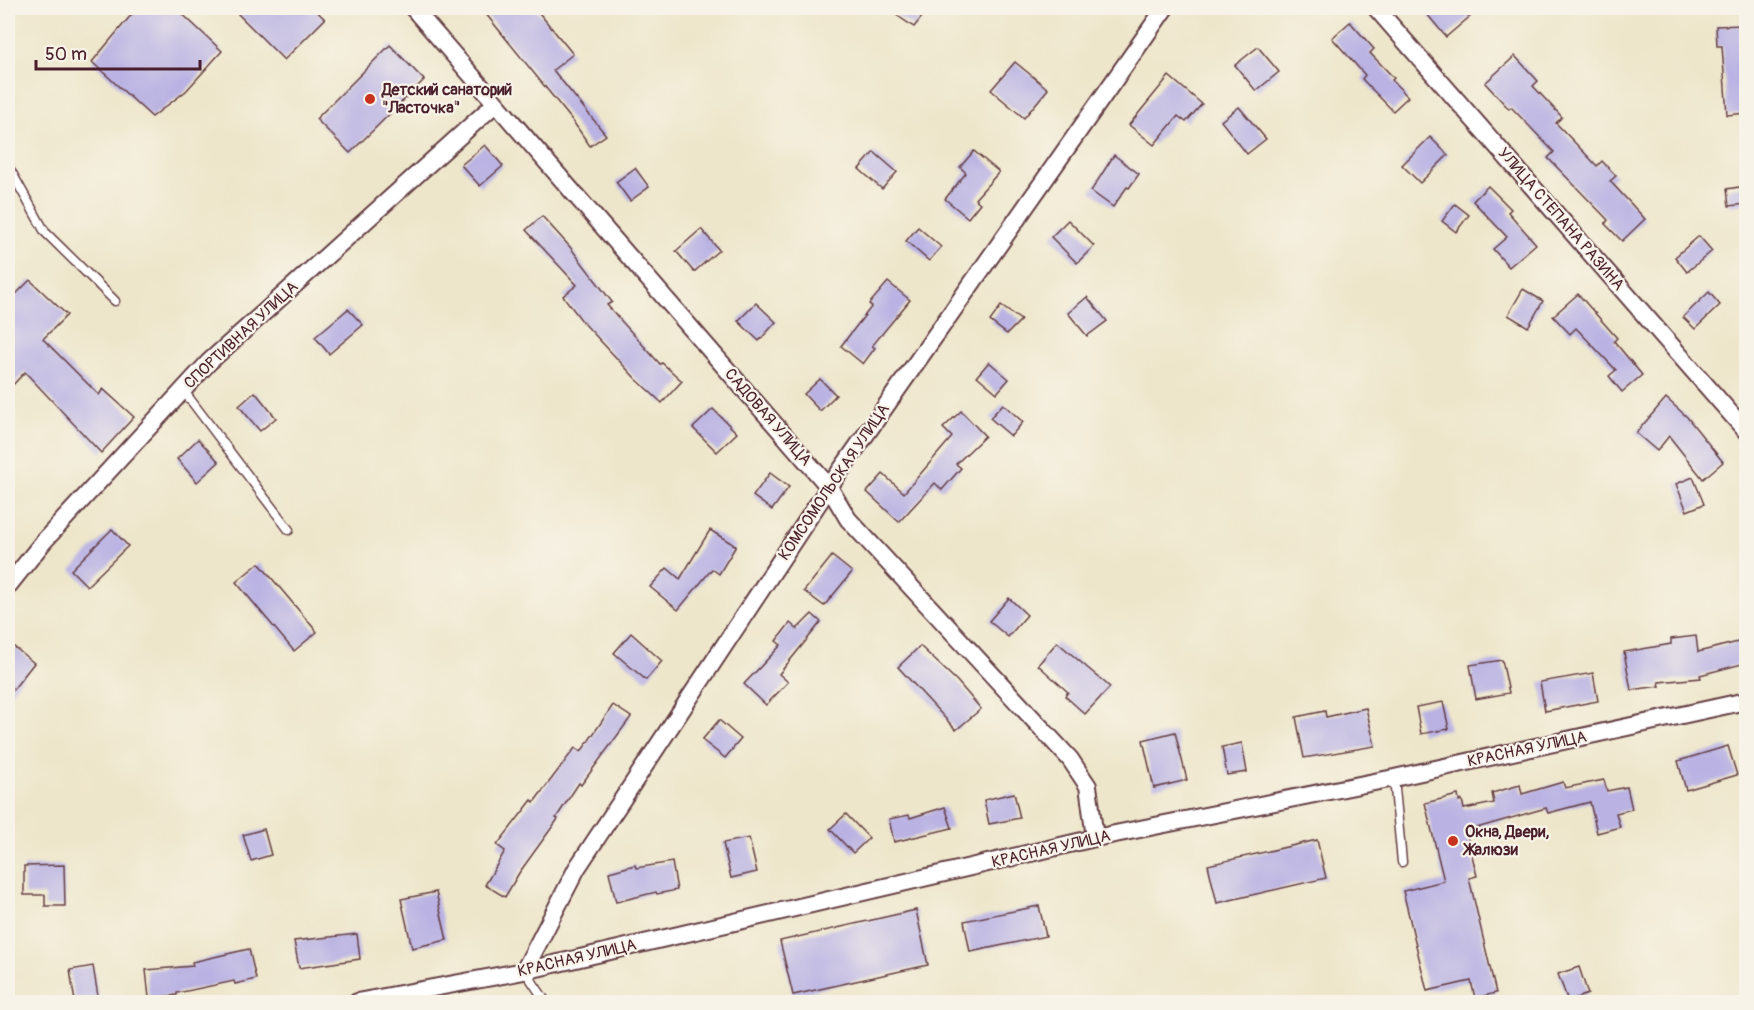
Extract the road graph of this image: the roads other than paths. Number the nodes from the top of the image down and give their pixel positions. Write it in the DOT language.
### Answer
graph roads {
  1 [pos="412,8"];
  2 [pos="1165,8"];
  3 [pos="1376,8"];
  4 [pos="495,104"];
  5 [pos="8,166"];
  6 [pos="115,301"];
  7 [pos="183,390"];
  8 [pos="1746,431"];
  9 [pos="829,487"];
  10 [pos="289,530"];
  11 [pos="8,586"];
  12 [pos="1746,701"];
  13 [pos="1394,778"];
  14 [pos="1095,838"];
  15 [pos="1402,862"];
  16 [pos="524,970"];
  17 [pos="357,1002"];
  18 [pos="546,1002"];
  1 -- 4 [label="street, САДОВАЯ УЛИЦА"];
  2 -- 9 [label="street, КОМСОМОЛЬСКАЯ УЛИЦА"];
  3 -- 8 [label="street, УЛИЦА СТЕПАНА РАЗИНА"];
  4 -- 7 [label="street, СПОРТИВНАЯ УЛИЦА"];
  4 -- 9 [label="street, САДОВАЯ УЛИЦА"];
  5 -- 6 [label="lane"];
  7 -- 10 [label="lane"];
  7 -- 11 [label="street, СПОРТИВНАЯ УЛИЦА"];
  9 -- 14 [label="street, САДОВАЯ УЛИЦА"];
  9 -- 16 [label="street, КОМСОМОЛЬСКАЯ УЛИЦА"];
  12 -- 13 [label="street, КРАСНАЯ УЛИЦА"];
  13 -- 14 [label="street, КРАСНАЯ УЛИЦА"];
  13 -- 15 [label="lane"];
  14 -- 16 [label="street, КРАСНАЯ УЛИЦА"];
  16 -- 17 [label="street, КРАСНАЯ УЛИЦА"];
  16 -- 18 [label="lane"];
}
